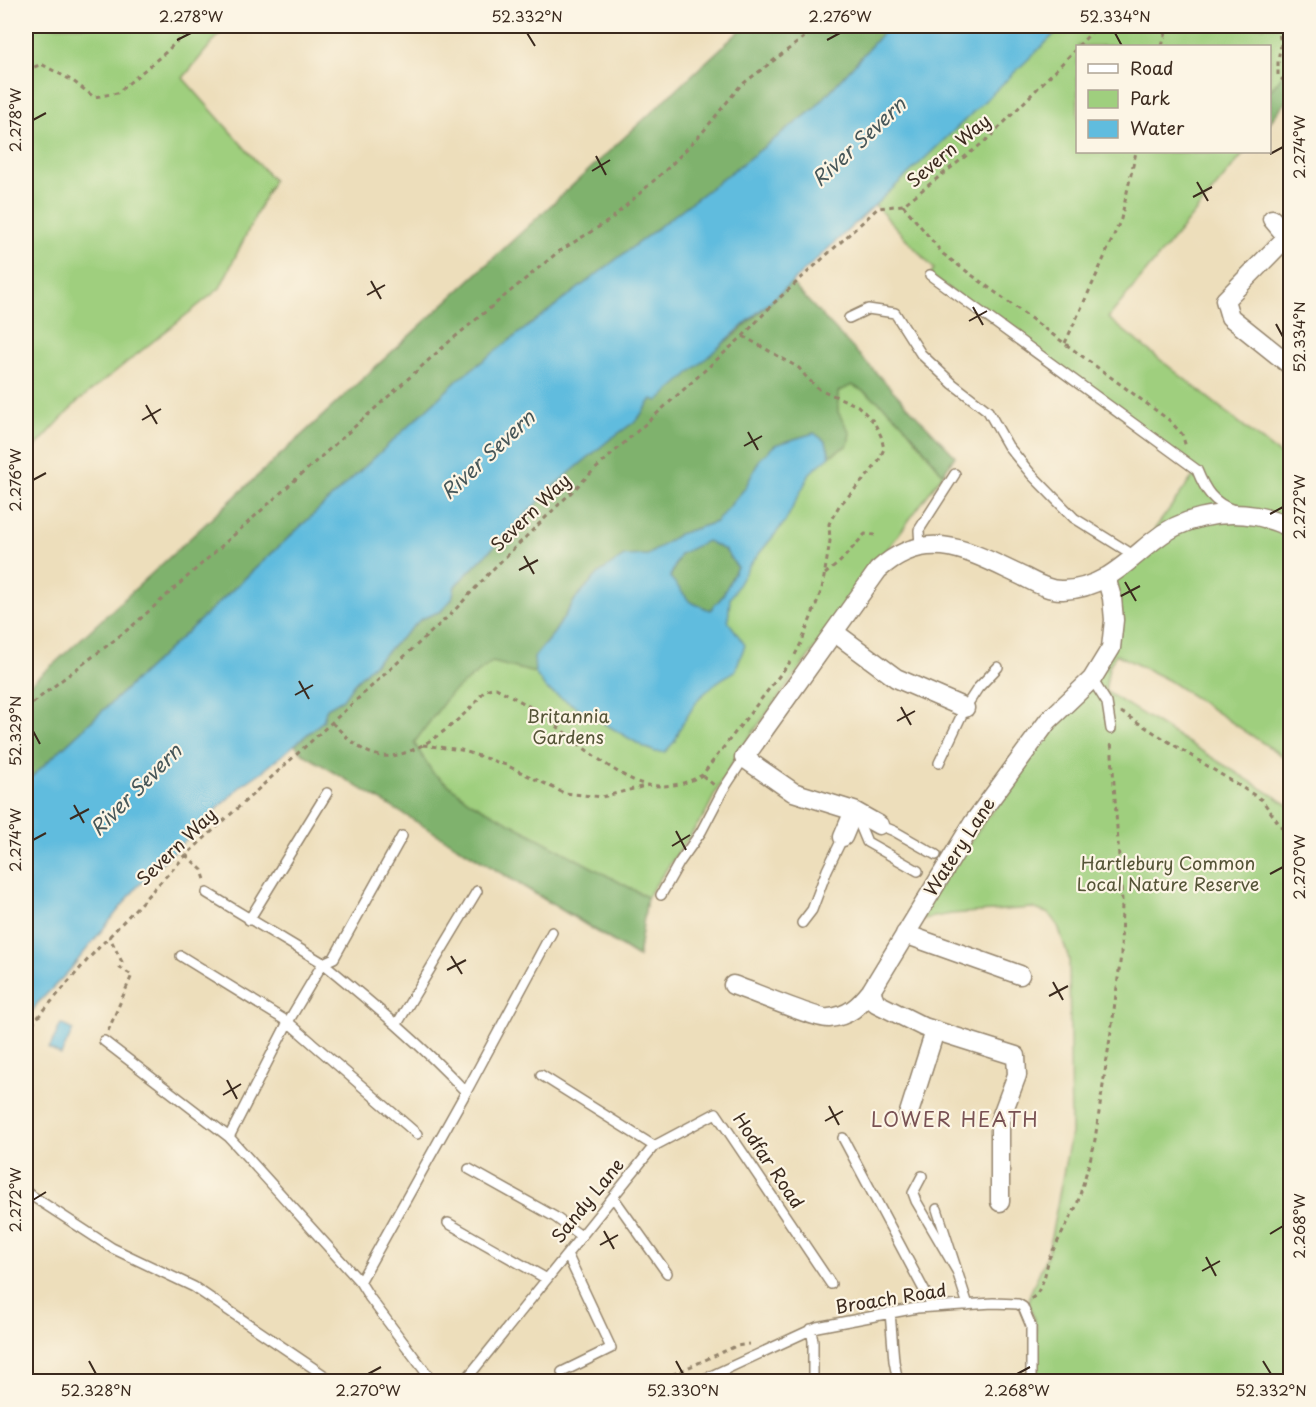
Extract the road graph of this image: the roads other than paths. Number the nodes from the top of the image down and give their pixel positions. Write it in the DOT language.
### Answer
graph roads {
  1 [pos="1272,219"];
  2 [pos="930,275"];
  3 [pos="849,318"];
  4 [pos="1290,365"];
  5 [pos="955,474"];
  6 [pos="1257,516"];
  7 [pos="1290,527"];
  8 [pos="920,547"];
  9 [pos="1135,556"];
  10 [pos="1106,577"];
  11 [pos="834,632"];
  12 [pos="998,667"];
  13 [pos="1092,679"];
  14 [pos="966,708"];
  15 [pos="1111,729"];
  16 [pos="744,758"];
  17 [pos="939,763"];
  18 [pos="327,793"];
  19 [pos="854,811"];
  20 [pos="879,825"];
  21 [pos="402,836"];
  22 [pos="843,837"];
  23 [pos="936,855"];
  24 [pos="918,871"];
  25 [pos="477,891"];
  26 [pos="207,893"];
  27 [pos="661,895"];
  28 [pos="249,920"];
  29 [pos="802,923"];
  30 [pos="552,932"];
  31 [pos="905,934"];
  32 [pos="181,956"];
  33 [pos="323,963"];
  34 [pos="1020,975"];
  35 [pos="732,985"];
  36 [pos="871,991"];
  37 [pos="288,1022"];
  38 [pos="397,1024"];
  39 [pos="935,1030"];
  40 [pos="104,1041"];
  41 [pos="541,1075"];
  42 [pos="466,1092"];
  43 [pos="908,1116"];
  44 [pos="417,1134"];
  45 [pos="229,1137"];
  46 [pos="843,1138"];
  47 [pos="654,1146"];
  48 [pos="469,1169"];
  49 [pos="922,1176"];
  50 [pos="26,1192"];
  51 [pos="613,1197"];
  52 [pos="1000,1202"];
  53 [pos="937,1209"];
  54 [pos="448,1223"];
  55 [pos="581,1236"];
  56 [pos="567,1254"];
  57 [pos="957,1271"];
  58 [pos="667,1273"];
  59 [pos="547,1279"];
  60 [pos="360,1282"];
  61 [pos="831,1284"];
  62 [pos="968,1305"];
  63 [pos="933,1306"];
  64 [pos="890,1312"];
  65 [pos="811,1329"];
  66 [pos="562,1372"];
  67 [pos="334,1382"];
  68 [pos="434,1382"];
  69 [pos="464,1382"];
  70 [pos="698,1382"];
  71 [pos="813,1382"];
  72 [pos="898,1382"];
  73 [pos="1031,1382"];
  1 -- 4 [label="street"];
  2 -- 6 [label="lane"];
  3 -- 9 [label="lane"];
  5 -- 8 [label="lane"];
  6 -- 7 [label="street"];
  6 -- 9 [label="street"];
  8 -- 10 [label="street"];
  8 -- 11 [label="street"];
  9 -- 10 [label="street"];
  10 -- 13 [label="street, Watery Lane"];
  11 -- 14 [label="street"];
  11 -- 16 [label="street"];
  12 -- 14 [label="lane"];
  13 -- 15 [label="lane"];
  13 -- 31 [label="street, Watery Lane"];
  14 -- 17 [label="lane"];
  16 -- 19 [label="street"];
  16 -- 27 [label="lane"];
  18 -- 28 [label="lane"];
  19 -- 20 [label="street"];
  19 -- 22 [label="street"];
  19 -- 24 [label="lane"];
  20 -- 23 [label="lane"];
  21 -- 33 [label="lane"];
  22 -- 29 [label="lane"];
  25 -- 38 [label="lane"];
  26 -- 28 [label="lane"];
  28 -- 33 [label="lane"];
  30 -- 42 [label="lane"];
  31 -- 34 [label="street"];
  31 -- 36 [label="street, Watery Lane"];
  32 -- 37 [label="lane"];
  33 -- 37 [label="lane"];
  33 -- 38 [label="lane"];
  35 -- 36 [label="street, Watery Lane"];
  36 -- 39 [label="street"];
  37 -- 44 [label="lane"];
  37 -- 45 [label="lane"];
  38 -- 42 [label="lane"];
  39 -- 43 [label="street"];
  39 -- 52 [label="street"];
  40 -- 45 [label="lane"];
  41 -- 47 [label="lane"];
  42 -- 60 [label="lane"];
  45 -- 60 [label="lane"];
  46 -- 63 [label="lane"];
  47 -- 51 [label="lane, Sandy Lane"];
  47 -- 61 [label="lane, Hodfar Road"];
  48 -- 55 [label="lane"];
  49 -- 57 [label="lane"];
  50 -- 67 [label="lane"];
  51 -- 55 [label="lane, Sandy Lane"];
  51 -- 58 [label="lane"];
  53 -- 57 [label="lane"];
  54 -- 59 [label="lane"];
  55 -- 56 [label="lane, Sandy Lane"];
  56 -- 59 [label="lane, Sandy Lane"];
  56 -- 66 [label="lane"];
  57 -- 62 [label="lane"];
  59 -- 69 [label="lane, Sandy Lane"];
  60 -- 68 [label="lane"];
  62 -- 63 [label="lane, Broach Road"];
  62 -- 73 [label="lane, Broach Road"];
  63 -- 64 [label="lane, Broach Road"];
  64 -- 65 [label="lane, Broach Road"];
  64 -- 72 [label="lane"];
  65 -- 70 [label="lane, Broach Road"];
  65 -- 71 [label="lane"];
}
